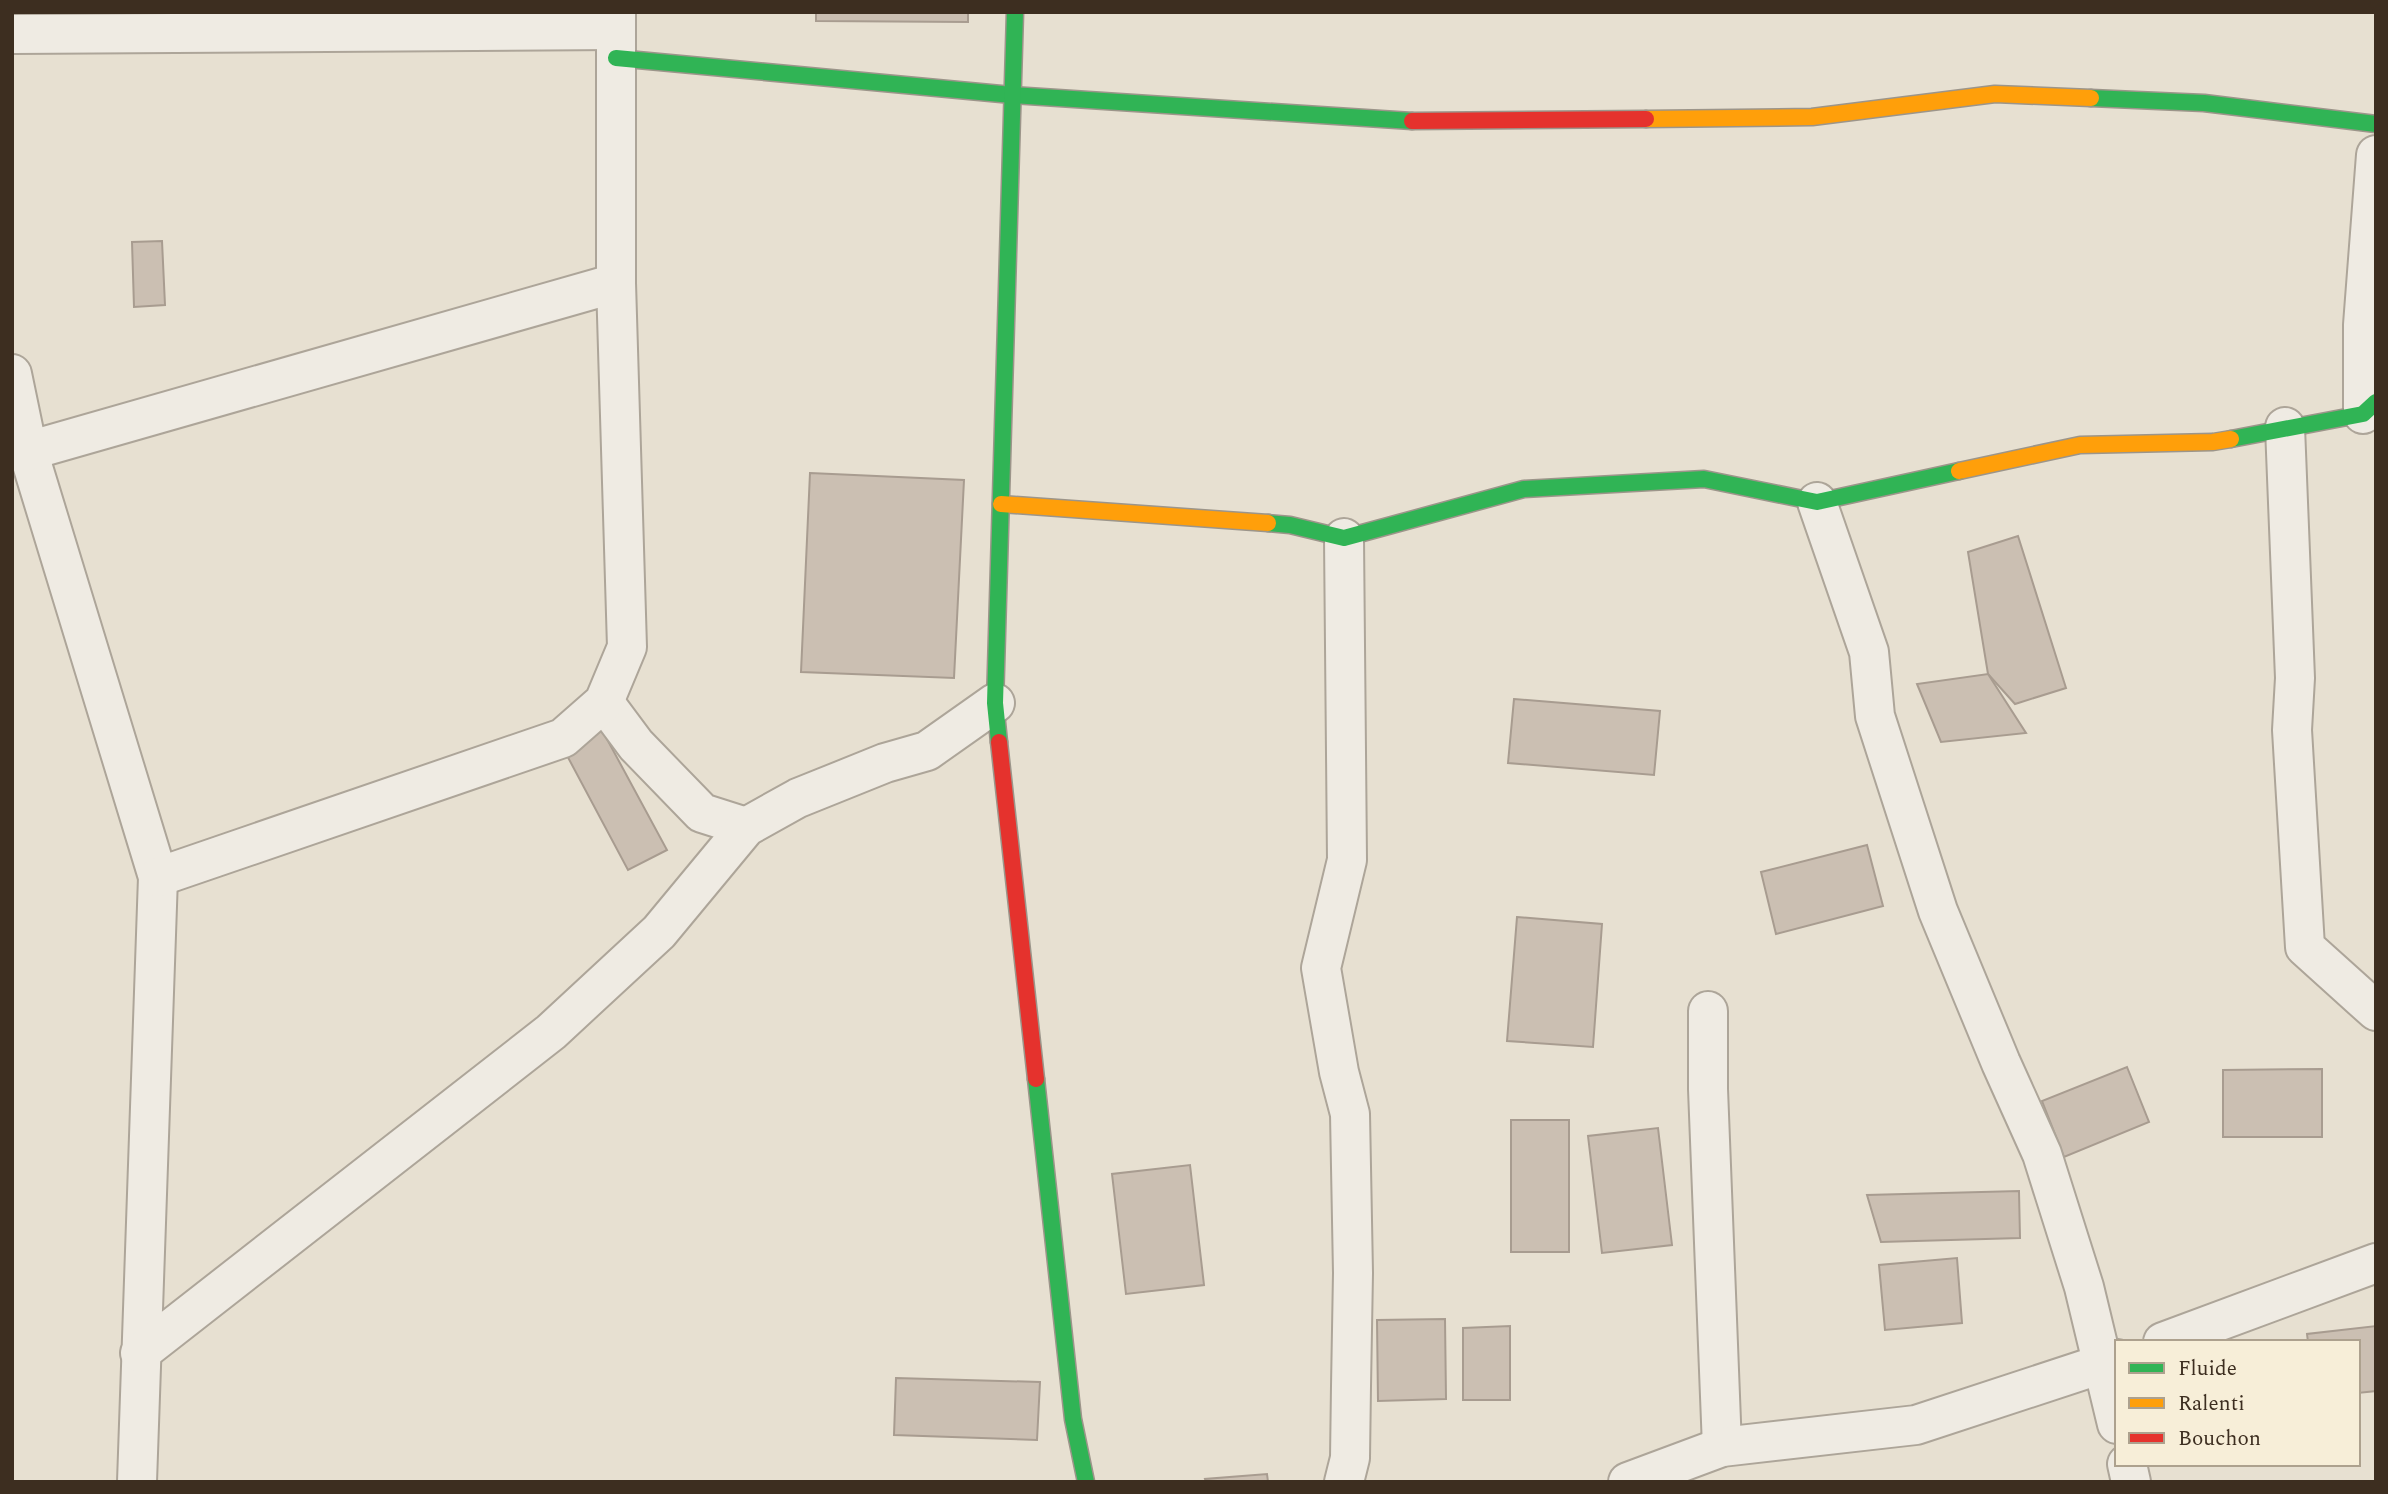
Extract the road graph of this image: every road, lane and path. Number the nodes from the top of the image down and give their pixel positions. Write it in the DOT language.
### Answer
graph roads {
  1 [pos="14,12"];
  2 [pos="1015,12"];
  3 [pos="616,33"];
  4 [pos="13,34"];
  5 [pos="12,64"];
  6 [pos="1012,94"];
  7 [pos="2376,124"];
  8 [pos="2376,155"];
  9 [pos="616,283"];
  10 [pos="12,374"];
  11 [pos="2369,408"];
  12 [pos="2285,427"];
  13 [pos="28,451"];
  14 [pos="1817,502"];
  15 [pos="1000,504"];
  16 [pos="1344,538"];
  17 [pos="604,702"];
  18 [pos="995,703"];
  19 [pos="746,827"];
  20 [pos="158,877"];
  21 [pos="1708,1011"];
  22 [pos="2376,1011"];
  23 [pos="2376,1263"];
  24 [pos="2168,1340"];
  25 [pos="140,1353"];
  26 [pos="2110,1362"];
  27 [pos="2115,1406"];
  28 [pos="1722,1447"];
  29 [pos="137,1482"];
  30 [pos="1086,1482"];
  31 [pos="1344,1482"];
  32 [pos="1628,1482"];
  1 -- 4 [label="street"];
  2 -- 6 [label="street"];
  3 -- 4 [label="street"];
  3 -- 6 [label="street"];
  3 -- 9 [label="street"];
  4 -- 5 [label="street"];
  6 -- 7 [label="street"];
  6 -- 15 [label="street"];
  8 -- 11 [label="street"];
  9 -- 13 [label="street"];
  9 -- 17 [label="street"];
  10 -- 13 [label="street"];
  11 -- 12 [label="street"];
  12 -- 14 [label="street"];
  12 -- 22 [label="street"];
  13 -- 20 [label="street"];
  14 -- 16 [label="street"];
  14 -- 26 [label="street"];
  15 -- 16 [label="street"];
  15 -- 18 [label="street"];
  16 -- 31 [label="street"];
  17 -- 19 [label="street"];
  17 -- 20 [label="street"];
  18 -- 19 [label="street"];
  18 -- 30 [label="street"];
  19 -- 25 [label="street"];
  20 -- 25 [label="street"];
  21 -- 28 [label="street"];
  23 -- 24 [label="street"];
  25 -- 29 [label="street"];
  26 -- 27 [label="street"];
  26 -- 28 [label="street"];
  28 -- 32 [label="street"];
}
